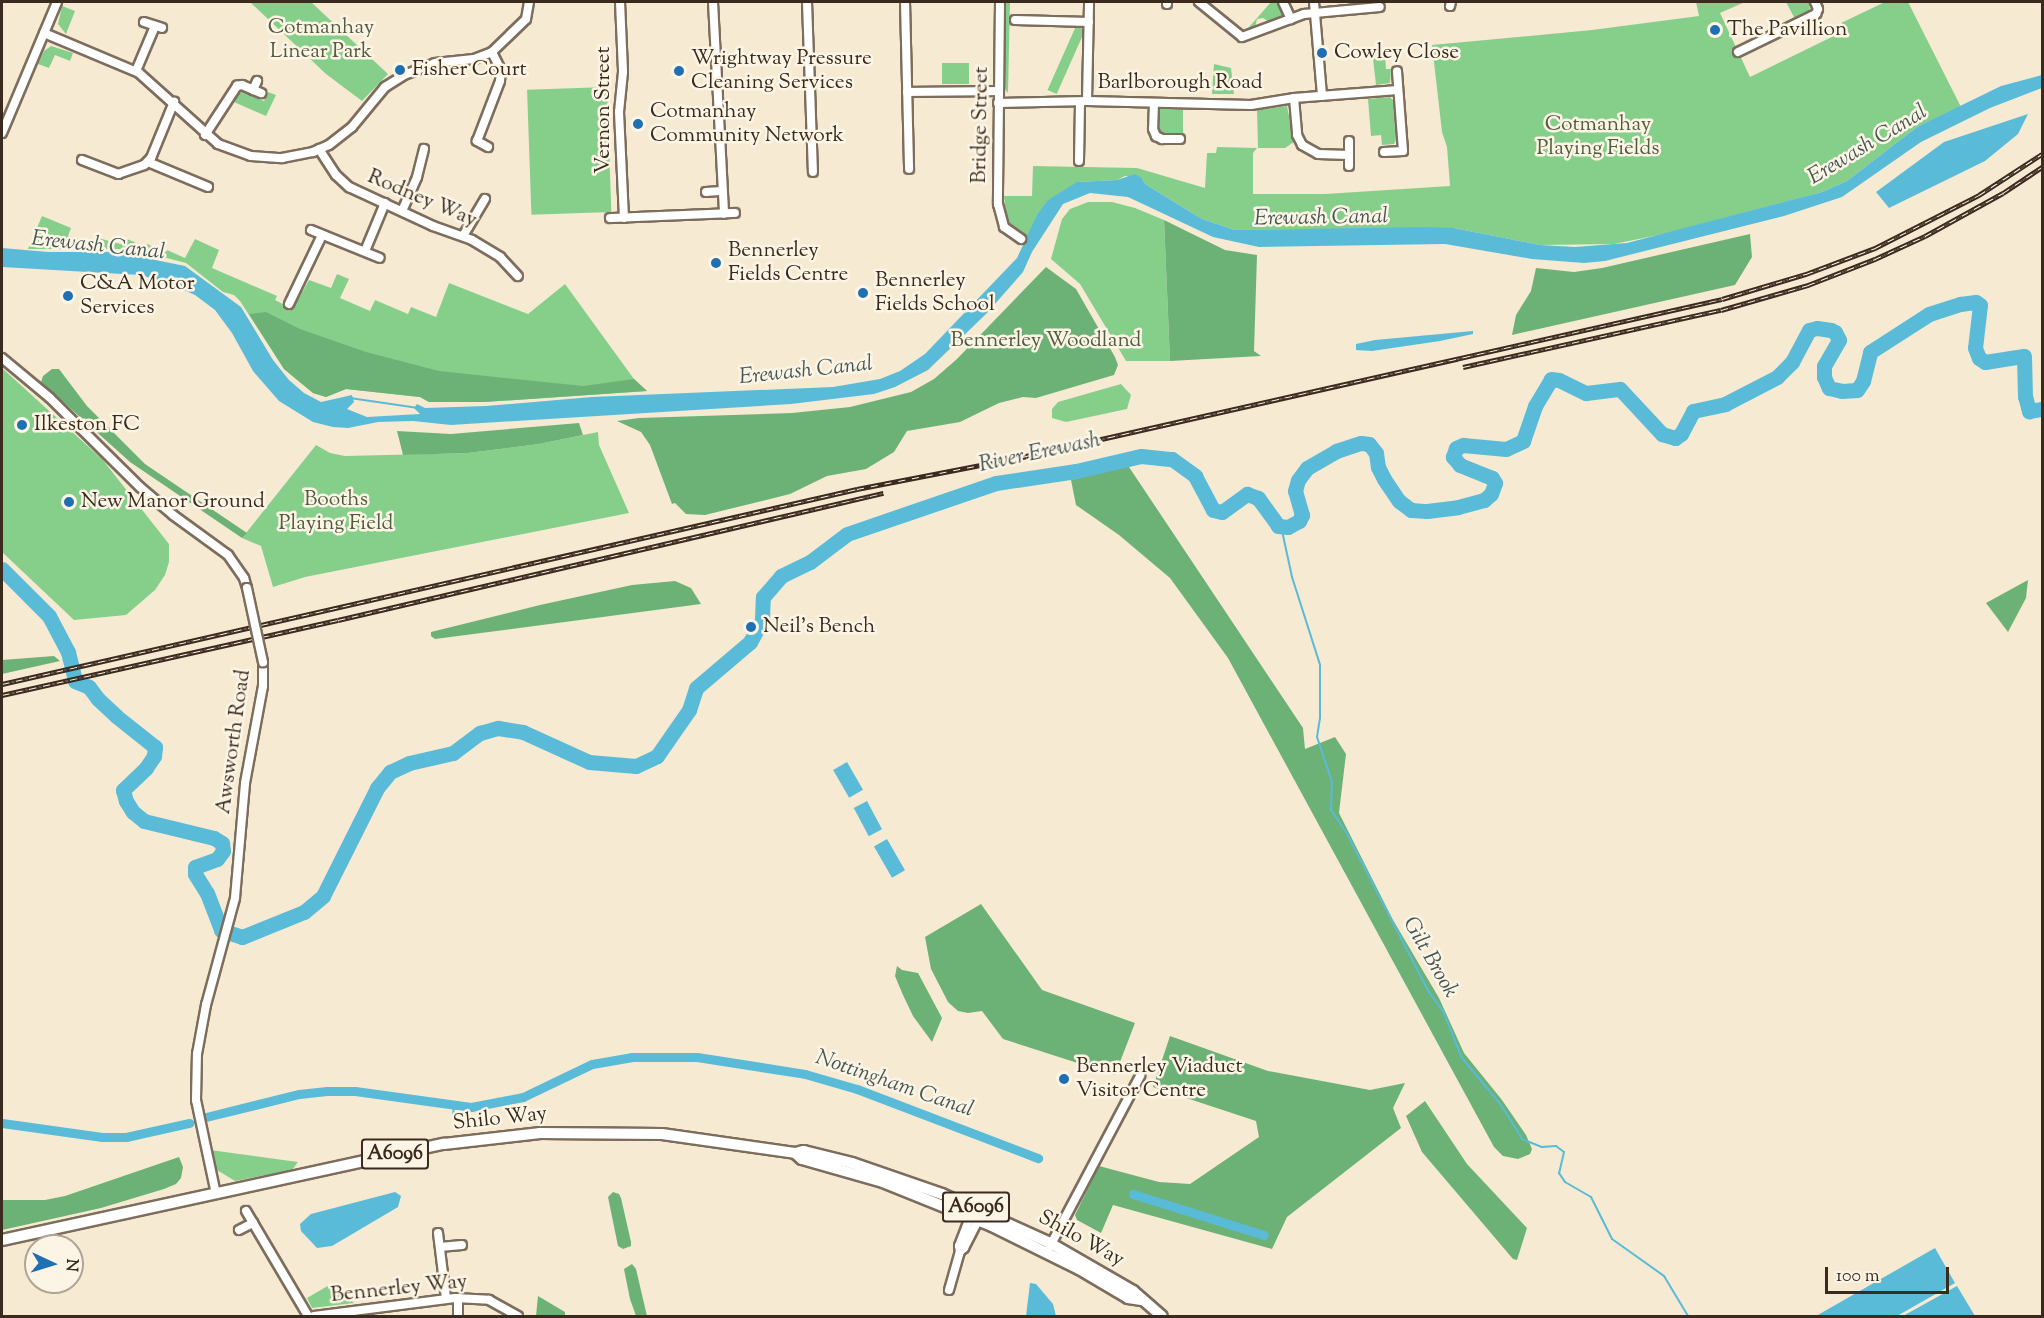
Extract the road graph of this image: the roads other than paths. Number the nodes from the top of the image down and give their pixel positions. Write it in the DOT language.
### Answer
graph roads {
  1 [pos="57,2"];
  2 [pos="529,2"];
  3 [pos="620,2"];
  4 [pos="713,2"];
  5 [pos="807,2"];
  6 [pos="905,2"];
  7 [pos="1000,2"];
  8 [pos="1089,2"];
  9 [pos="1199,2"];
  10 [pos="1283,2"];
  11 [pos="1314,2"];
  12 [pos="1828,2"];
  13 [pos="1817,6"];
  14 [pos="1380,7"];
  15 [pos="1315,12"];
  16 [pos="1291,19"];
  17 [pos="1015,20"];
  18 [pos="144,21"];
  19 [pos="1089,22"];
  20 [pos="44,33"];
  21 [pos="492,52"];
  22 [pos="1738,52"];
  23 [pos="136,71"];
  24 [pos="1397,71"];
  25 [pos="257,88"];
  26 [pos="1398,90"];
  27 [pos="999,91"];
  28 [pos="907,92"];
  29 [pos="1322,96"];
  30 [pos="1294,98"];
  31 [pos="174,102"];
  32 [pos="1084,102"];
  33 [pos="998,103"];
  34 [pos="1154,103"];
  35 [pos="2,133"];
  36 [pos="205,135"];
  37 [pos="1180,139"];
  38 [pos="1349,141"];
  39 [pos="488,147"];
  40 [pos="319,149"];
  41 [pos="424,149"];
  42 [pos="1384,152"];
  43 [pos="1349,155"];
  44 [pos="82,160"];
  45 [pos="148,162"];
  46 [pos="1078,162"];
  47 [pos="1349,166"];
  48 [pos="909,169"];
  49 [pos="813,172"];
  50 [pos="208,187"];
  51 [pos="722,191"];
  52 [pos="706,192"];
  53 [pos="485,198"];
  54 [pos="385,203"];
  55 [pos="402,211"];
  56 [pos="735,213"];
  57 [pos="723,214"];
  58 [pos="610,218"];
  59 [pos="624,218"];
  60 [pos="311,230"];
  61 [pos="322,235"];
  62 [pos="463,236"];
  63 [pos="1021,239"];
  64 [pos="365,251"];
  65 [pos="380,258"];
  66 [pos="518,276"];
  67 [pos="289,304"];
  68 [pos="2,358"];
  69 [pos="1140,1076"];
  70 [pos="216,1194"];
  71 [pos="246,1210"];
  72 [pos="976,1213"];
  73 [pos="253,1223"];
  74 [pos="239,1230"];
  75 [pos="438,1233"];
  76 [pos="2,1240"];
  77 [pos="1050,1243"];
  78 [pos="462,1245"];
  79 [pos="440,1248"];
  80 [pos="1059,1258"];
  81 [pos="950,1290"];
  82 [pos="446,1298"];
  83 [pos="458,1298"];
  84 [pos="1140,1300"];
  85 [pos="308,1317"];
  86 [pos="315,1317"];
  87 [pos="458,1317"];
  88 [pos="518,1317"];
  89 [pos="1162,1317"];
  1 -- 20 [label="street"];
  2 -- 21 [label="street"];
  3 -- 59 [label="street, Vernon Street"];
  4 -- 51 [label="street"];
  5 -- 49 [label="street"];
  6 -- 28 [label="street"];
  7 -- 27 [label="street, Bridge Street"];
  8 -- 19 [label="street"];
  9 -- 16 [label="street"];
  10 -- 16 [label="street"];
  11 -- 15 [label="street"];
  12 -- 13 [label="street"];
  13 -- 22 [label="street"];
  14 -- 15 [label="street"];
  15 -- 16 [label="street"];
  15 -- 29 [label="street"];
  17 -- 19 [label="street"];
  18 -- 23 [label="street"];
  19 -- 32 [label="street"];
  20 -- 23 [label="street"];
  20 -- 35 [label="street"];
  21 -- 39 [label="street"];
  21 -- 40 [label="street"];
  23 -- 31 [label="street"];
  24 -- 26 [label="street"];
  25 -- 36 [label="street"];
  26 -- 29 [label="street, Barlborough Road"];
  26 -- 42 [label="street"];
  27 -- 28 [label="street"];
  27 -- 33 [label="street, Bridge Street"];
  28 -- 48 [label="street"];
  29 -- 30 [label="street, Barlborough Road"];
  30 -- 34 [label="street, Barlborough Road"];
  30 -- 43 [label="street"];
  31 -- 36 [label="street"];
  31 -- 45 [label="street"];
  32 -- 33 [label="street, Barlborough Road"];
  32 -- 34 [label="street, Barlborough Road"];
  32 -- 46 [label="street"];
  33 -- 63 [label="street, Bridge Street"];
  34 -- 37 [label="street"];
  36 -- 40 [label="street"];
  38 -- 43 [label="street"];
  40 -- 54 [label="street, Rodney Way"];
  41 -- 55 [label="street"];
  43 -- 47 [label="street"];
  44 -- 45 [label="street"];
  45 -- 50 [label="street"];
  51 -- 52 [label="street"];
  51 -- 57 [label="street"];
  53 -- 62 [label="street"];
  54 -- 55 [label="street, Rodney Way"];
  54 -- 64 [label="street"];
  55 -- 62 [label="street, Rodney Way"];
  56 -- 57 [label="street"];
  57 -- 59 [label="street"];
  58 -- 59 [label="street"];
  60 -- 61 [label="street"];
  61 -- 64 [label="street"];
  61 -- 67 [label="street"];
  62 -- 66 [label="street, Rodney Way"];
  64 -- 65 [label="street"];
  68 -- 70 [label="street, Awsworth Road, bridge"];
  69 -- 77 [label="street"];
  70 -- 72 [label="main road, Shilo Way / A6096"];
  70 -- 76 [label="main road, Shilo Way / A6096"];
  71 -- 73 [label="street"];
  72 -- 77 [label="main road, Shilo Way / A6096"];
  72 -- 80 [label="main road, Shilo Way / A6096"];
  72 -- 81 [label="street"];
  73 -- 74 [label="street"];
  73 -- 85 [label="street"];
  75 -- 79 [label="street"];
  77 -- 80 [label="street"];
  77 -- 84 [label="main road, Shilo Way / A6096"];
  78 -- 79 [label="street"];
  79 -- 82 [label="street"];
  80 -- 84 [label="main road, Shilo Way / A6096"];
  82 -- 83 [label="street, Bennerley Way"];
  82 -- 86 [label="street, Bennerley Way"];
  83 -- 87 [label="street"];
  83 -- 88 [label="street, Bennerley Way"];
  84 -- 89 [label="main road, Shilo Way / A6096"];
}
